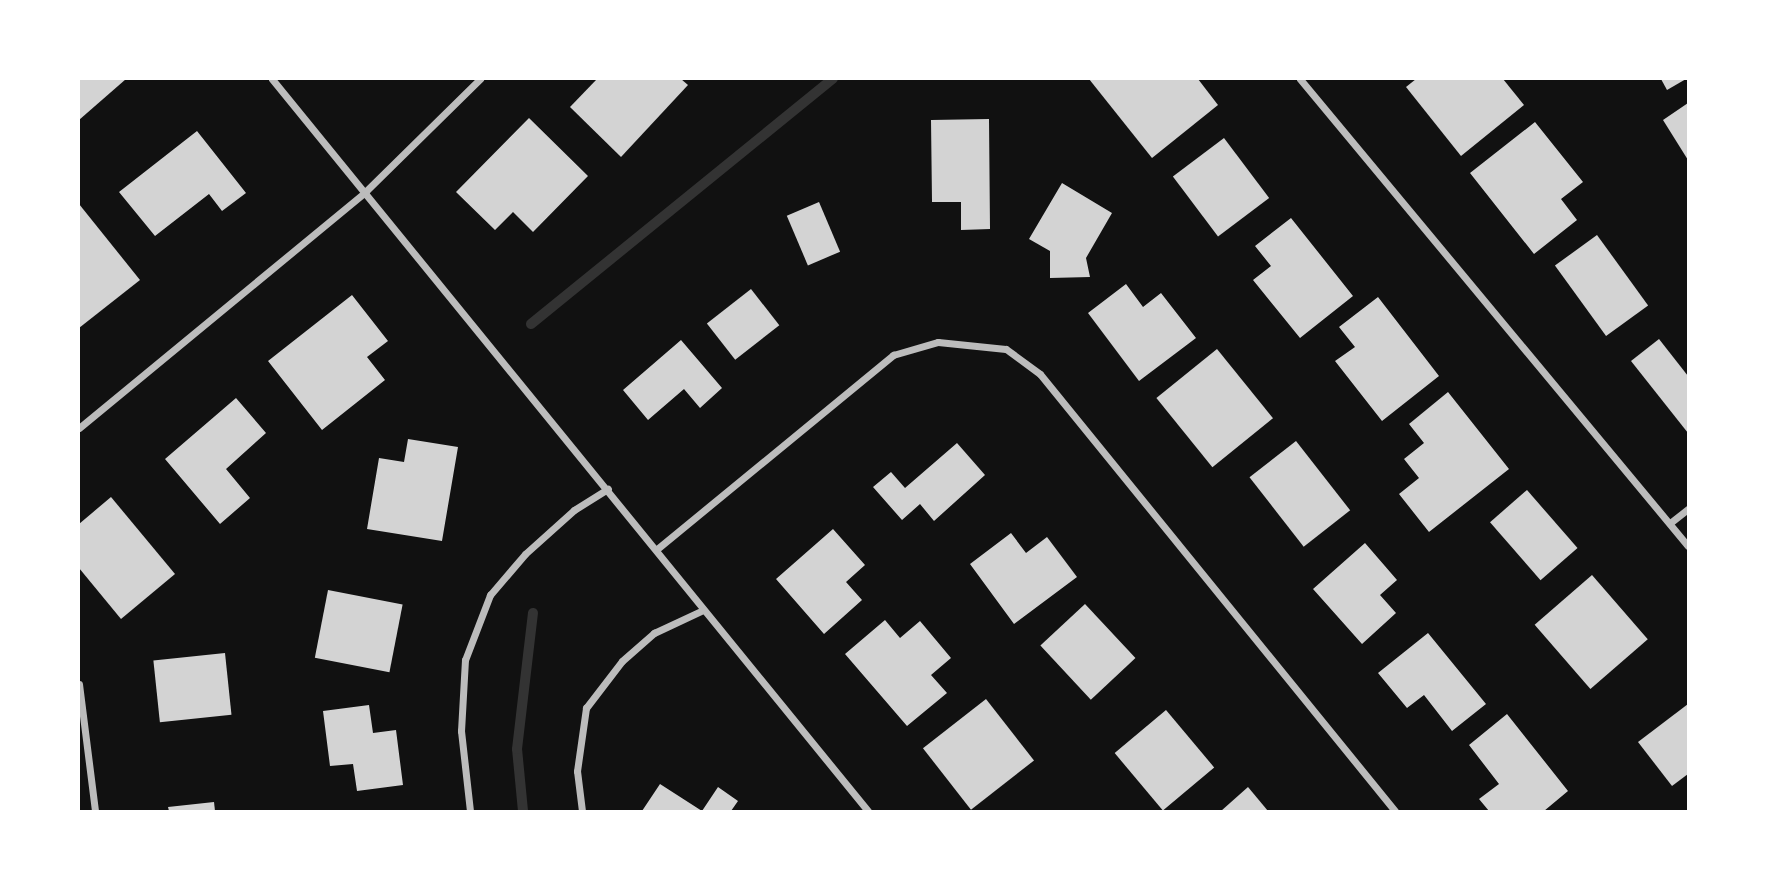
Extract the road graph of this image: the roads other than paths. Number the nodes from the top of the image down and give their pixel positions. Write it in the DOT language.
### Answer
graph roads {
  1 [pos="272,79"];
  2 [pos="480,79"];
  3 [pos="1300,79"];
  4 [pos="366,191"];
  5 [pos="79,428"];
  6 [pos="608,489"];
  7 [pos="1688,509"];
  8 [pos="1670,523"];
  9 [pos="1688,546"];
  10 [pos="657,550"];
  11 [pos="704,610"];
  12 [pos="79,684"];
  13 [pos="95,811"];
  14 [pos="470,811"];
  15 [pos="582,811"];
  16 [pos="868,811"];
  17 [pos="1395,811"];
  1 -- 4 [label="street"];
  2 -- 4 [label="street"];
  3 -- 8 [label="street"];
  4 -- 5 [label="street"];
  4 -- 6 [label="street"];
  6 -- 10 [label="street"];
  6 -- 14 [label="street"];
  7 -- 8 [label="street"];
  8 -- 9 [label="street"];
  10 -- 11 [label="street"];
  10 -- 17 [label="street"];
  11 -- 15 [label="street"];
  11 -- 16 [label="street"];
  12 -- 13 [label="street"];
}
